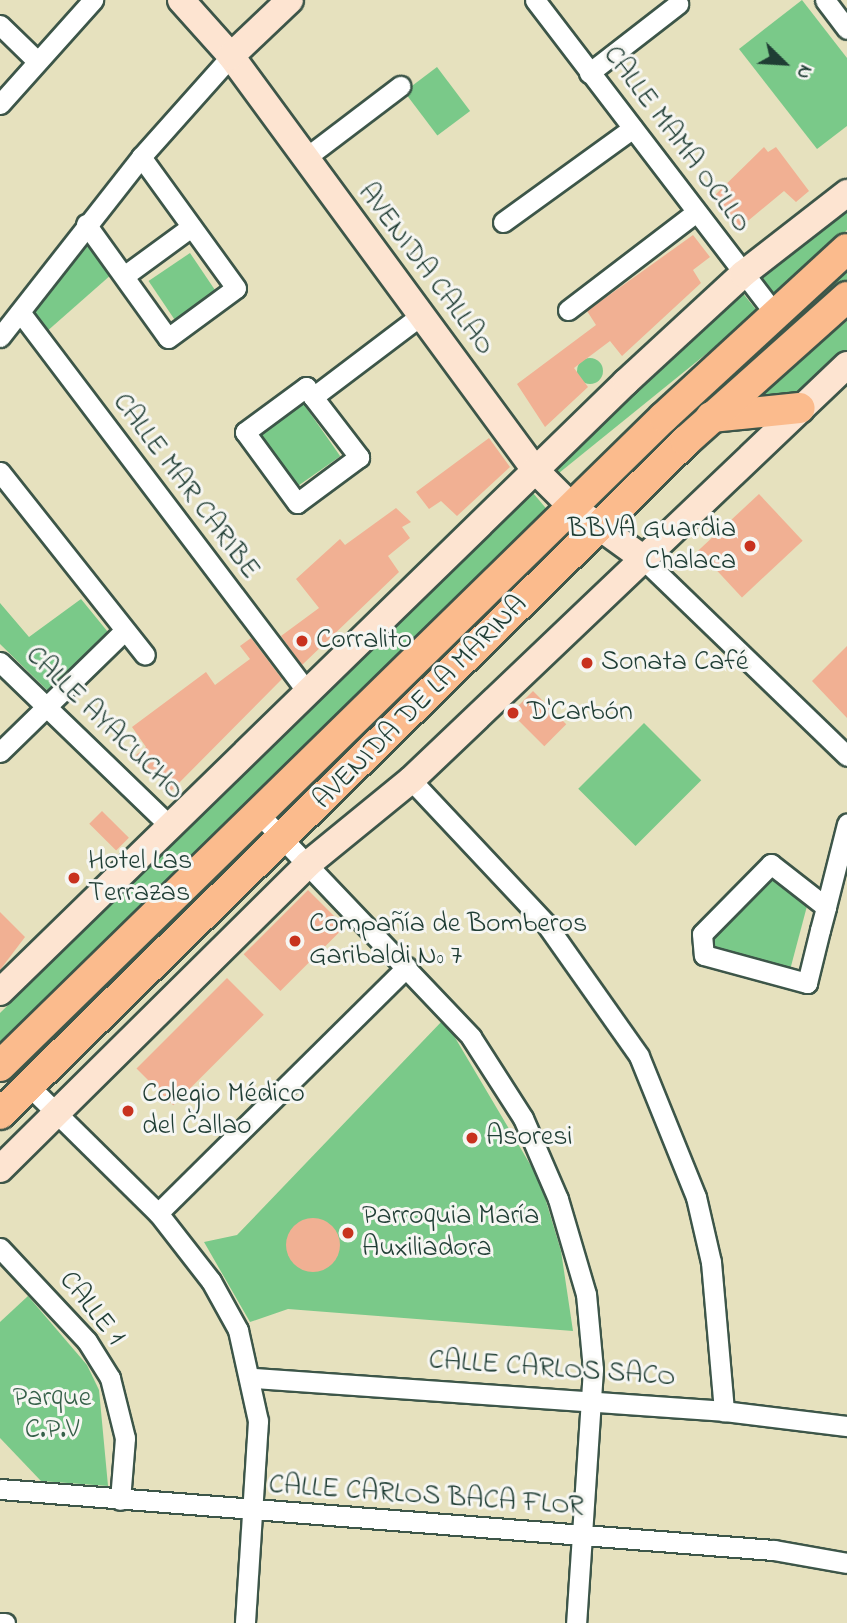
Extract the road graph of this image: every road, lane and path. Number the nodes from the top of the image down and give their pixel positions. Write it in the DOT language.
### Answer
graph roads {
  1 [pos="93,0"];
  2 [pos="181,0"];
  3 [pos="290,0"];
  4 [pos="535,0"];
  5 [pos="825,0"];
  6 [pos="678,5"];
  7 [pos="0,25"];
  8 [pos="847,29"];
  9 [pos="231,56"];
  10 [pos="36,60"];
  11 [pos="589,73"];
  12 [pos="400,86"];
  13 [pos="0,104"];
  14 [pos="632,128"];
  15 [pos="141,157"];
  16 [pos="304,159"];
  17 [pos="847,193"];
  18 [pos="696,212"];
  19 [pos="503,222"];
  20 [pos="86,224"];
  21 [pos="191,227"];
  22 [pos="847,249"];
  23 [pos="743,274"];
  24 [pos="124,276"];
  25 [pos="847,297"];
  26 [pos="568,310"];
  27 [pos="20,312"];
  28 [pos="774,313"];
  29 [pos="421,316"];
  30 [pos="0,337"];
  31 [pos="847,365"];
  32 [pos="313,397"];
  33 [pos="800,408"];
  34 [pos="711,417"];
  35 [pos="535,470"];
  36 [pos="0,472"];
  37 [pos="572,507"];
  38 [pos="597,528"];
  39 [pos="641,557"];
  40 [pos="123,632"];
  41 [pos="145,655"];
  42 [pos="0,662"];
  43 [pos="307,692"];
  44 [pos="46,707"];
  45 [pos="0,752"];
  46 [pos="847,756"];
  47 [pos="411,780"];
  48 [pos="259,814"];
  49 [pos="847,824"];
  50 [pos="170,826"];
  51 [pos="283,839"];
  52 [pos="308,864"];
  53 [pos="826,907"];
  54 [pos="407,967"];
  55 [pos="0,992"];
  56 [pos="0,1066"];
  57 [pos="29,1086"];
  58 [pos="55,1110"];
  59 [pos="0,1114"];
  60 [pos="0,1169"];
  61 [pos="158,1213"];
  62 [pos="0,1248"];
  63 [pos="253,1378"];
  64 [pos="592,1401"];
  65 [pos="724,1410"];
  66 [pos="847,1426"];
  67 [pos="0,1489"];
  68 [pos="120,1500"];
  69 [pos="254,1512"];
  70 [pos="581,1538"];
  71 [pos="847,1563"];
  72 [pos="246,1623"];
  73 [pos="576,1623"];
  1 -- 10 [label="street"];
  2 -- 9 [label="main road, AVENIDA CALLAO"];
  3 -- 9 [label="main road"];
  4 -- 11 [label="street, CALLE MAMA OCLLO"];
  5 -- 8 [label="street"];
  6 -- 11 [label="street"];
  7 -- 10 [label="street"];
  9 -- 15 [label="street"];
  9 -- 16 [label="main road, AVENIDA CALLAO"];
  10 -- 13 [label="street"];
  11 -- 14 [label="street, CALLE MAMA OCLLO"];
  12 -- 16 [label="street"];
  14 -- 18 [label="street, CALLE MAMA OCLLO"];
  14 -- 19 [label="street"];
  15 -- 20 [label="street"];
  15 -- 21 [label="street"];
  16 -- 29 [label="main road, AVENIDA CALLAO"];
  17 -- 23 [label="main road"];
  18 -- 23 [label="street, CALLE MAMA OCLLO"];
  18 -- 26 [label="street"];
  20 -- 24 [label="street"];
  20 -- 27 [label="street"];
  21 -- 24 [label="street"];
  21 -- 24 [label="street"];
  22 -- 28 [label="main road, AVENIDA DE LA MARINA"];
  23 -- 28 [label="street, CALLE MAMA OCLLO"];
  23 -- 35 [label="main road"];
  25 -- 34 [label="main road, AVENIDA DE LA MARINA"];
  27 -- 30 [label="street"];
  27 -- 43 [label="street, CALLE MAR CARIBE"];
  28 -- 37 [label="main road, AVENIDA DE LA MARINA"];
  29 -- 32 [label="street"];
  29 -- 35 [label="main road, AVENIDA CALLAO"];
  31 -- 33 [label="main road, AVENIDA DE LA MARINA"];
  32 -- 32 [label="street"];
  33 -- 34 [label="main road"];
  33 -- 39 [label="main road, AVENIDA DE LA MARINA"];
  34 -- 38 [label="main road, AVENIDA DE LA MARINA"];
  35 -- 37 [label="main road, AVENIDA CALLAO"];
  35 -- 43 [label="main road"];
  36 -- 40 [label="street"];
  37 -- 38 [label="main road, AVENIDA CALLAO"];
  37 -- 48 [label="main road, AVENIDA DE LA MARINA"];
  38 -- 39 [label="main road, AVENIDA CALLAO"];
  38 -- 51 [label="main road, AVENIDA DE LA MARINA"];
  39 -- 46 [label="street"];
  39 -- 47 [label="main road, AVENIDA DE LA MARINA"];
  40 -- 41 [label="street"];
  40 -- 44 [label="street"];
  42 -- 44 [label="street, CALLE AYACUCHO"];
  43 -- 50 [label="main road"];
  44 -- 45 [label="street"];
  44 -- 50 [label="street, CALLE AYACUCHO"];
  47 -- 52 [label="main road, AVENIDA DE LA MARINA"];
  47 -- 65 [label="street"];
  48 -- 51 [label="street"];
  48 -- 56 [label="main road, AVENIDA DE LA MARINA"];
  49 -- 53 [label="street"];
  50 -- 55 [label="main road"];
  51 -- 52 [label="street"];
  51 -- 57 [label="main road, AVENIDA DE LA MARINA"];
  52 -- 54 [label="street"];
  52 -- 58 [label="main road, AVENIDA DE LA MARINA"];
  53 -- 53 [label="street"];
  54 -- 61 [label="street"];
  54 -- 64 [label="street"];
  57 -- 58 [label="street"];
  57 -- 59 [label="main road, AVENIDA DE LA MARINA"];
  58 -- 60 [label="main road, AVENIDA DE LA MARINA"];
  58 -- 61 [label="street"];
  61 -- 63 [label="street"];
  62 -- 68 [label="street, CALLE 1"];
  63 -- 64 [label="street, CALLE CARLOS SACO"];
  63 -- 69 [label="street"];
  64 -- 65 [label="street, CALLE CARLOS SACO"];
  64 -- 70 [label="street"];
  65 -- 66 [label="street, CALLE CARLOS SACO"];
  67 -- 68 [label="street, CALLE CARLOS BACA FLOR"];
  68 -- 69 [label="street, CALLE CARLOS BACA FLOR"];
  69 -- 70 [label="street, CALLE CARLOS BACA FLOR"];
  69 -- 72 [label="street"];
  70 -- 71 [label="street, CALLE CARLOS BACA FLOR"];
  70 -- 73 [label="street"];
}
